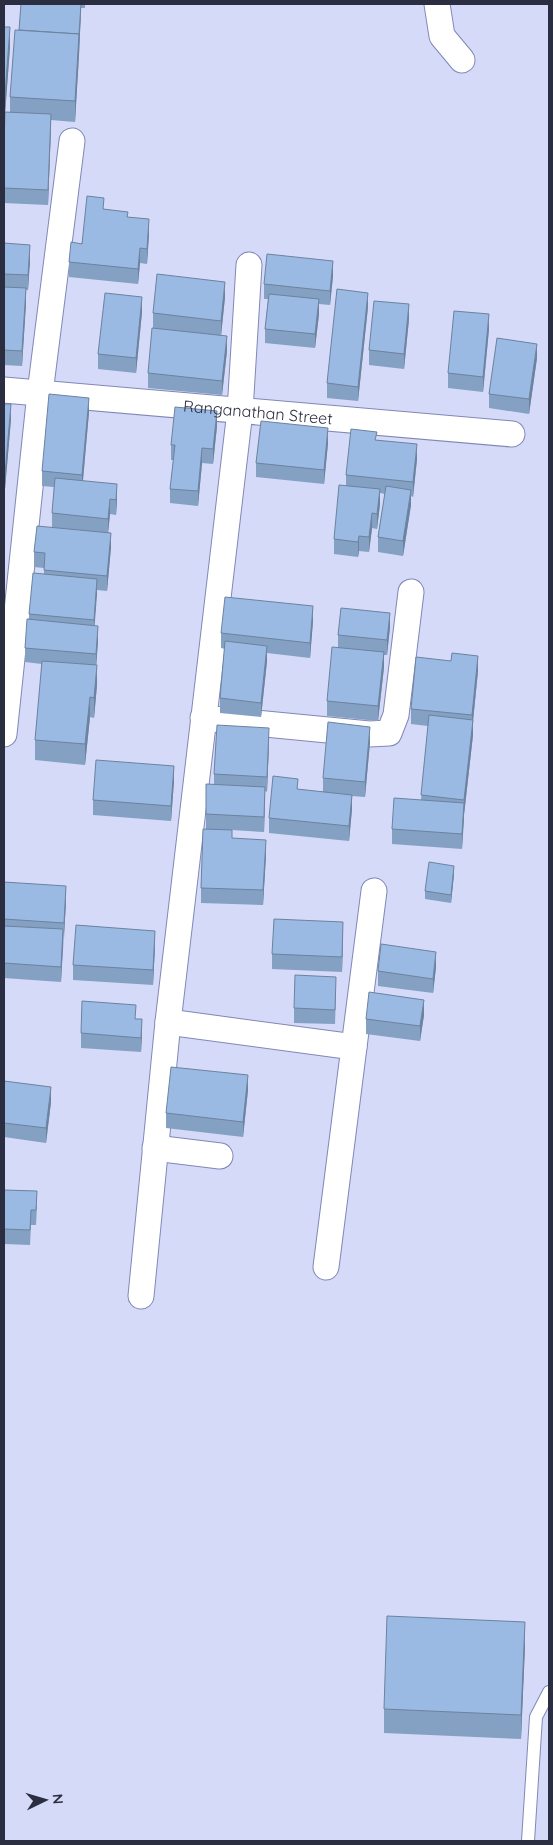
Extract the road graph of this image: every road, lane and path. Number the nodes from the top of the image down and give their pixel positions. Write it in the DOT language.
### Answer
graph roads {
  1 [pos="437,4"];
  2 [pos="462,60"];
  3 [pos="72,141"];
  4 [pos="248,265"];
  5 [pos="4,390"];
  6 [pos="40,393"];
  7 [pos="240,411"];
  8 [pos="512,434"];
  9 [pos="411,592"];
  10 [pos="11,597"];
  11 [pos="203,718"];
  12 [pos="4,734"];
  13 [pos="374,891"];
  14 [pos="168,1022"];
  15 [pos="354,1046"];
  16 [pos="155,1148"];
  17 [pos="220,1156"];
  18 [pos="326,1267"];
  19 [pos="141,1296"];
  20 [pos="549,1692"];
  21 [pos="528,1841"];
  1 -- 2 [label="street"];
  3 -- 6 [label="street"];
  4 -- 7 [label="street"];
  5 -- 6 [label="street, Ranganathan Street"];
  6 -- 7 [label="street, Ranganathan Street"];
  6 -- 10 [label="street"];
  7 -- 8 [label="street, Ranganathan Street"];
  7 -- 11 [label="street"];
  9 -- 11 [label="street"];
  10 -- 12 [label="street"];
  11 -- 14 [label="street"];
  13 -- 15 [label="street"];
  14 -- 15 [label="street"];
  14 -- 16 [label="street"];
  15 -- 18 [label="street"];
  16 -- 17 [label="street"];
  16 -- 19 [label="street"];
  20 -- 21 [label="lane"];
}
